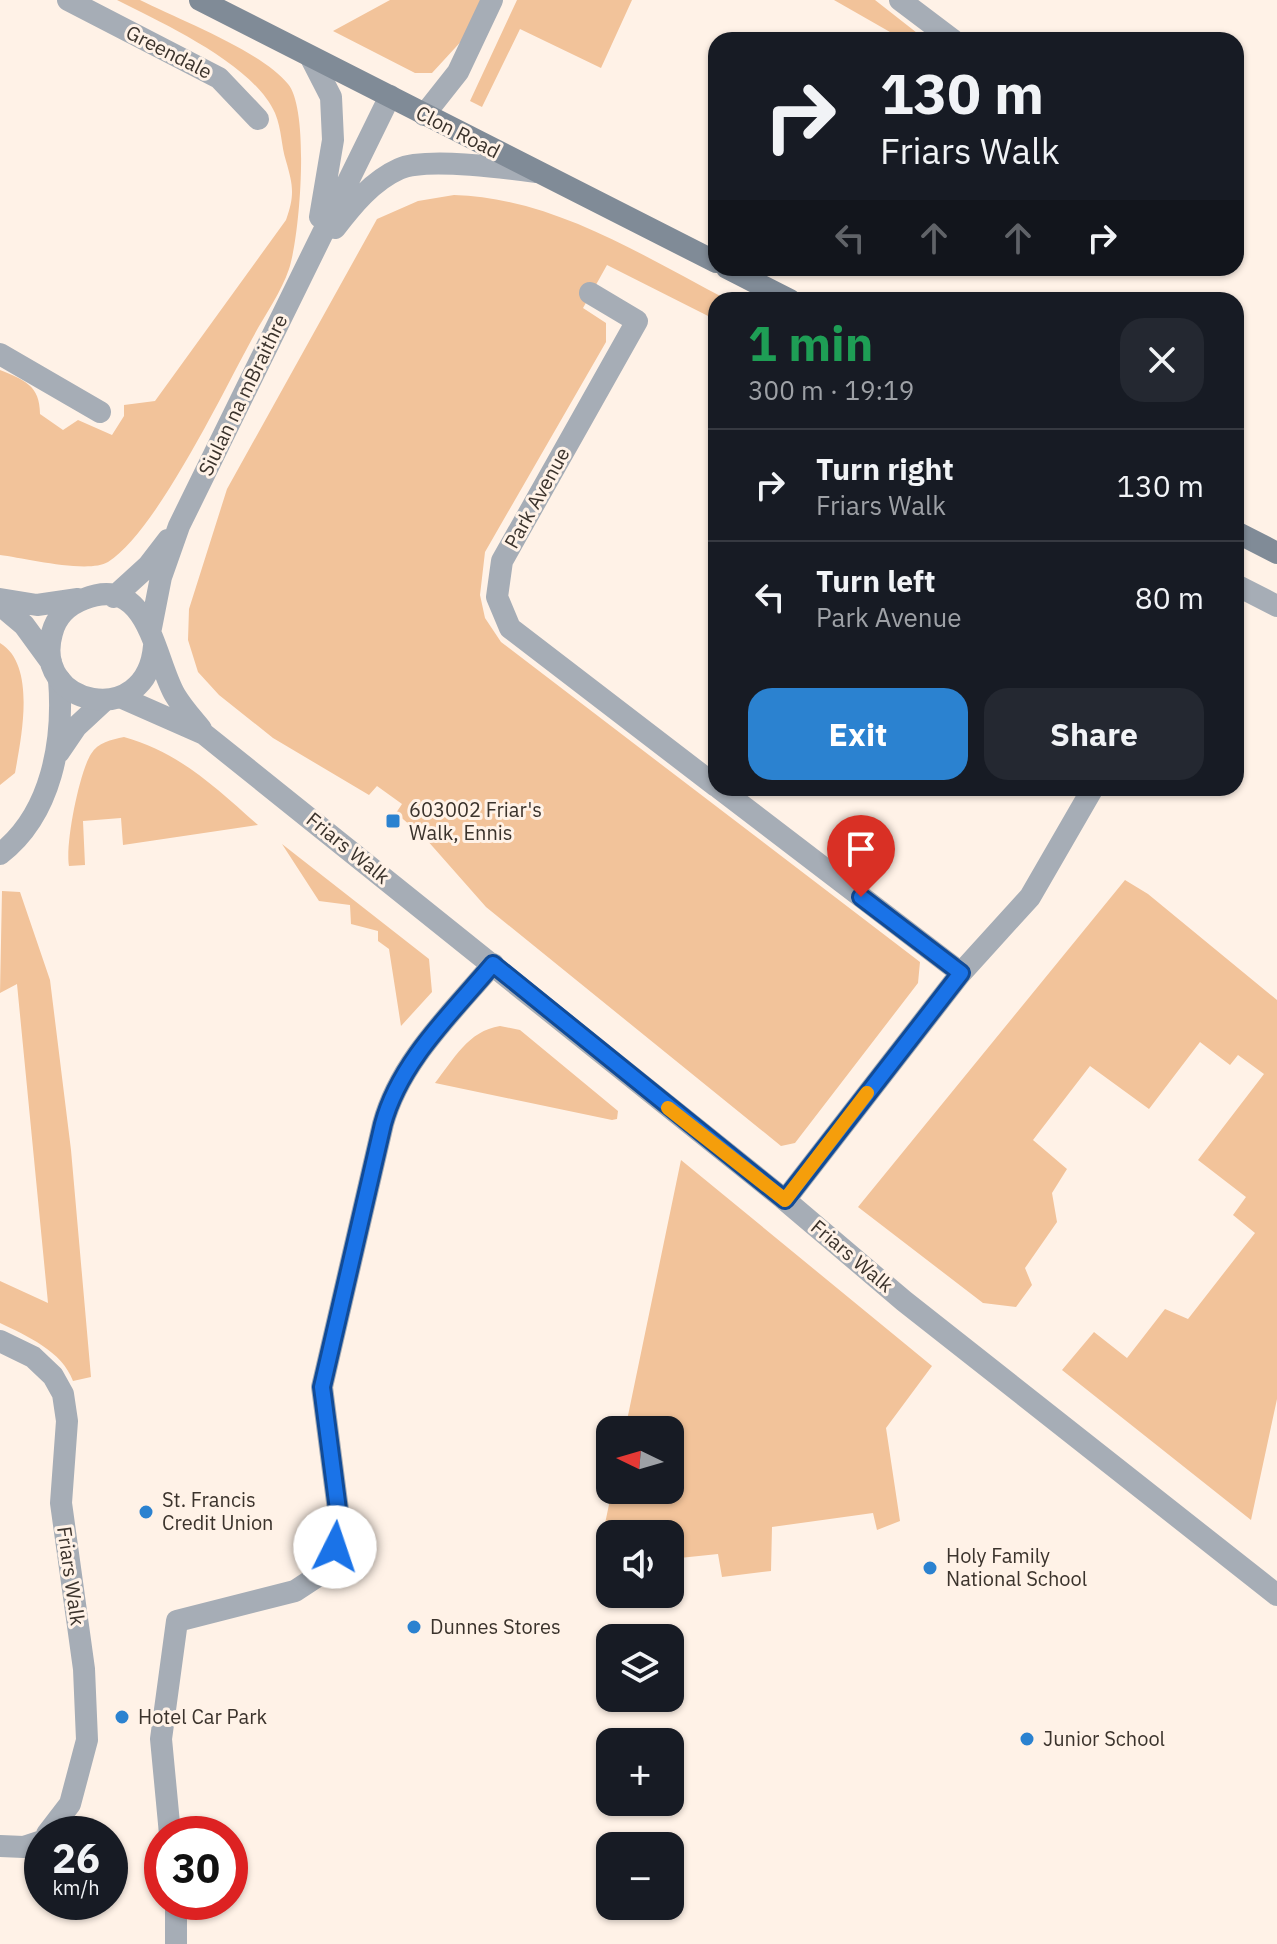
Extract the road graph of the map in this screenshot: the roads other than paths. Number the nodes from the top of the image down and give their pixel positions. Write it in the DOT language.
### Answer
graph roads {
  1 [pos="68,0"];
  2 [pos="200,0"];
  3 [pos="492,0"];
  4 [pos="900,0"];
  5 [pos="942,32"];
  6 [pos="311,58"];
  7 [pos="390,96"];
  8 [pos="424,115"];
  9 [pos="258,119"];
  10 [pos="537,172"];
  11 [pos="708,258"];
  12 [pos="308,264"];
  13 [pos="743,276"];
  14 [pos="774,292"];
  15 [pos="590,293"];
  16 [pos="0,354"];
  17 [pos="100,412"];
  18 [pos="179,526"];
  19 [pos="1244,536"];
  20 [pos="1277,553"];
  21 [pos="1244,589"];
  22 [pos="88,597"];
  23 [pos="114,597"];
  24 [pos="0,599"];
  25 [pos="0,605"];
  26 [pos="1277,606"];
  27 [pos="152,637"];
  28 [pos="55,671"];
  29 [pos="112,699"];
  30 [pos="204,734"];
  31 [pos="53,760"];
  32 [pos="708,775"];
  33 [pos="735,796"];
  34 [pos="1088,796"];
  35 [pos="0,854"];
  36 [pos="493,964"];
  37 [pos="961,973"];
  38 [pos="785,1200"];
  39 [pos="0,1341"];
  40 [pos="1277,1595"];
  41 [pos="61,1816"];
  42 [pos="168,1816"];
  43 [pos="0,1846"];
  44 [pos="24,1847"];
  45 [pos="176,1920"];
  46 [pos="176,1944"];
  1 -- 9 [label="street, Greendale"];
  2 -- 6 [label="main road, Clon Road"];
  3 -- 8 [label="street"];
  4 -- 5 [label="street"];
  6 -- 7 [label="main road, Clon Road"];
  6 -- 12 [label="street, Siulan na mBraithre"];
  7 -- 8 [label="main road, Clon Road"];
  7 -- 12 [label="street, Siulan na mBraithre"];
  8 -- 10 [label="main road, Clon Road"];
  10 -- 11 [label="main road, Clon Road"];
  10 -- 12 [label="street, Siulan na mBraithre"];
  12 -- 18 [label="street, Siulan na mBraithre"];
  13 -- 14 [label="main road"];
  15 -- 32 [label="street, Park Avenue"];
  16 -- 17 [label="street"];
  18 -- 23 [label="street, Siulan na mBraithre"];
  18 -- 27 [label="street, Siulan na mBraithre"];
  19 -- 20 [label="main road"];
  21 -- 26 [label="street"];
  22 -- 23 [label="street"];
  22 -- 24 [label="street"];
  22 -- 28 [label="street"];
  23 -- 27 [label="street"];
  25 -- 28 [label="street"];
  27 -- 29 [label="street"];
  27 -- 30 [label="street, Friars Walk"];
  28 -- 29 [label="street"];
  28 -- 31 [label="street"];
  29 -- 30 [label="street, Friars Walk"];
  29 -- 31 [label="street"];
  30 -- 36 [label="street, Friars Walk"];
  31 -- 35 [label="street"];
  33 -- 37 [label="street, Park Avenue"];
  34 -- 37 [label="street"];
  36 -- 38 [label="street, Friars Walk"];
  36 -- 42 [label="street"];
  37 -- 38 [label="street"];
  38 -- 40 [label="street, Friars Walk"];
  39 -- 41 [label="street, Friars Walk"];
  43 -- 44 [label="street"];
  45 -- 46 [label="street"];
}
